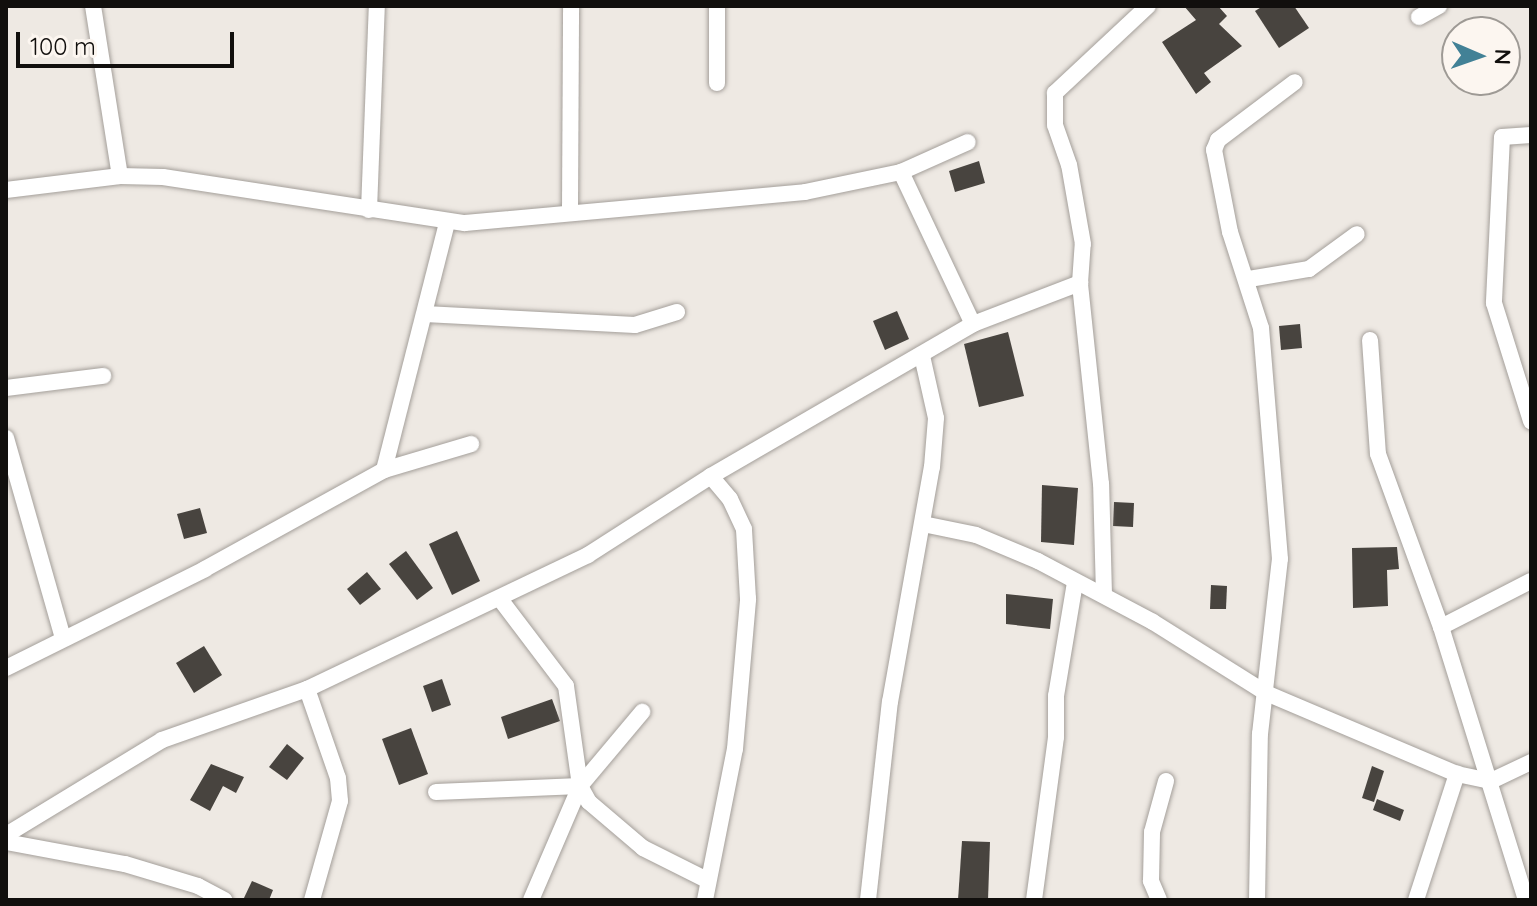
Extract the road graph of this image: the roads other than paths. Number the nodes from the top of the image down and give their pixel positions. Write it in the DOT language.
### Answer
graph roads {
  1 [pos="93,6"];
  2 [pos="377,6"];
  3 [pos="571,6"];
  4 [pos="717,6"];
  5 [pos="1148,6"];
  6 [pos="1439,6"];
  7 [pos="1419,17"];
  8 [pos="1295,82"];
  9 [pos="717,83"];
  10 [pos="1531,135"];
  11 [pos="968,142"];
  12 [pos="901,172"];
  13 [pos="120,176"];
  14 [pos="6,190"];
  15 [pos="369,210"];
  16 [pos="570,210"];
  17 [pos="447,223"];
  18 [pos="1357,234"];
  19 [pos="1249,279"];
  20 [pos="1080,283"];
  21 [pos="677,312"];
  22 [pos="425,314"];
  23 [pos="973,324"];
  24 [pos="1370,340"];
  25 [pos="922,356"];
  26 [pos="1531,370"];
  27 [pos="1513,374"];
  28 [pos="103,376"];
  29 [pos="6,388"];
  30 [pos="1531,421"];
  31 [pos="6,438"];
  32 [pos="471,444"];
  33 [pos="384,470"];
  34 [pos="711,476"];
  35 [pos="923,524"];
  36 [pos="1531,581"];
  37 [pos="1075,582"];
  38 [pos="1104,595"];
  39 [pos="500,599"];
  40 [pos="1441,627"];
  41 [pos="63,638"];
  42 [pos="6,668"];
  43 [pos="307,689"];
  44 [pos="1266,693"];
  45 [pos="642,712"];
  46 [pos="1531,762"];
  47 [pos="1457,774"];
  48 [pos="1166,781"];
  49 [pos="1491,781"];
  50 [pos="580,786"];
  51 [pos="436,792"];
  52 [pos="6,835"];
  53 [pos="6,842"];
  54 [pos="707,880"];
  55 [pos="224,900"];
  56 [pos="312,900"];
  57 [pos="531,900"];
  58 [pos="705,900"];
  59 [pos="868,900"];
  60 [pos="1034,900"];
  61 [pos="1159,900"];
  62 [pos="1257,900"];
  63 [pos="1416,900"];
  64 [pos="1526,900"];
  1 -- 13 [label="street"];
  2 -- 15 [label="street"];
  3 -- 16 [label="street"];
  4 -- 9 [label="street"];
  5 -- 20 [label="street"];
  6 -- 7 [label="street"];
  8 -- 19 [label="street"];
  10 -- 27 [label="street"];
  11 -- 12 [label="street"];
  12 -- 16 [label="street"];
  12 -- 23 [label="street"];
  13 -- 14 [label="street"];
  13 -- 15 [label="street"];
  15 -- 17 [label="street"];
  16 -- 17 [label="street"];
  17 -- 22 [label="street"];
  18 -- 19 [label="street"];
  19 -- 44 [label="street"];
  20 -- 23 [label="street"];
  20 -- 38 [label="street"];
  21 -- 22 [label="street"];
  22 -- 33 [label="street"];
  23 -- 25 [label="street"];
  24 -- 40 [label="street"];
  25 -- 34 [label="street"];
  25 -- 35 [label="street"];
  26 -- 27 [label="street"];
  27 -- 30 [label="street"];
  28 -- 29 [label="street"];
  31 -- 41 [label="street"];
  32 -- 33 [label="street"];
  33 -- 41 [label="street"];
  34 -- 39 [label="street"];
  34 -- 54 [label="street"];
  35 -- 37 [label="street"];
  35 -- 59 [label="street"];
  36 -- 40 [label="street"];
  37 -- 38 [label="street"];
  37 -- 60 [label="street"];
  38 -- 44 [label="street"];
  39 -- 43 [label="street"];
  39 -- 50 [label="street"];
  40 -- 49 [label="street"];
  41 -- 42 [label="street"];
  43 -- 52 [label="street"];
  43 -- 56 [label="street"];
  44 -- 47 [label="street"];
  44 -- 62 [label="street"];
  45 -- 50 [label="street"];
  46 -- 49 [label="street"];
  47 -- 49 [label="street"];
  47 -- 63 [label="street"];
  48 -- 61 [label="street"];
  49 -- 64 [label="street"];
  50 -- 51 [label="street"];
  50 -- 54 [label="street"];
  50 -- 57 [label="street"];
  53 -- 55 [label="street"];
  54 -- 58 [label="street"];
}
